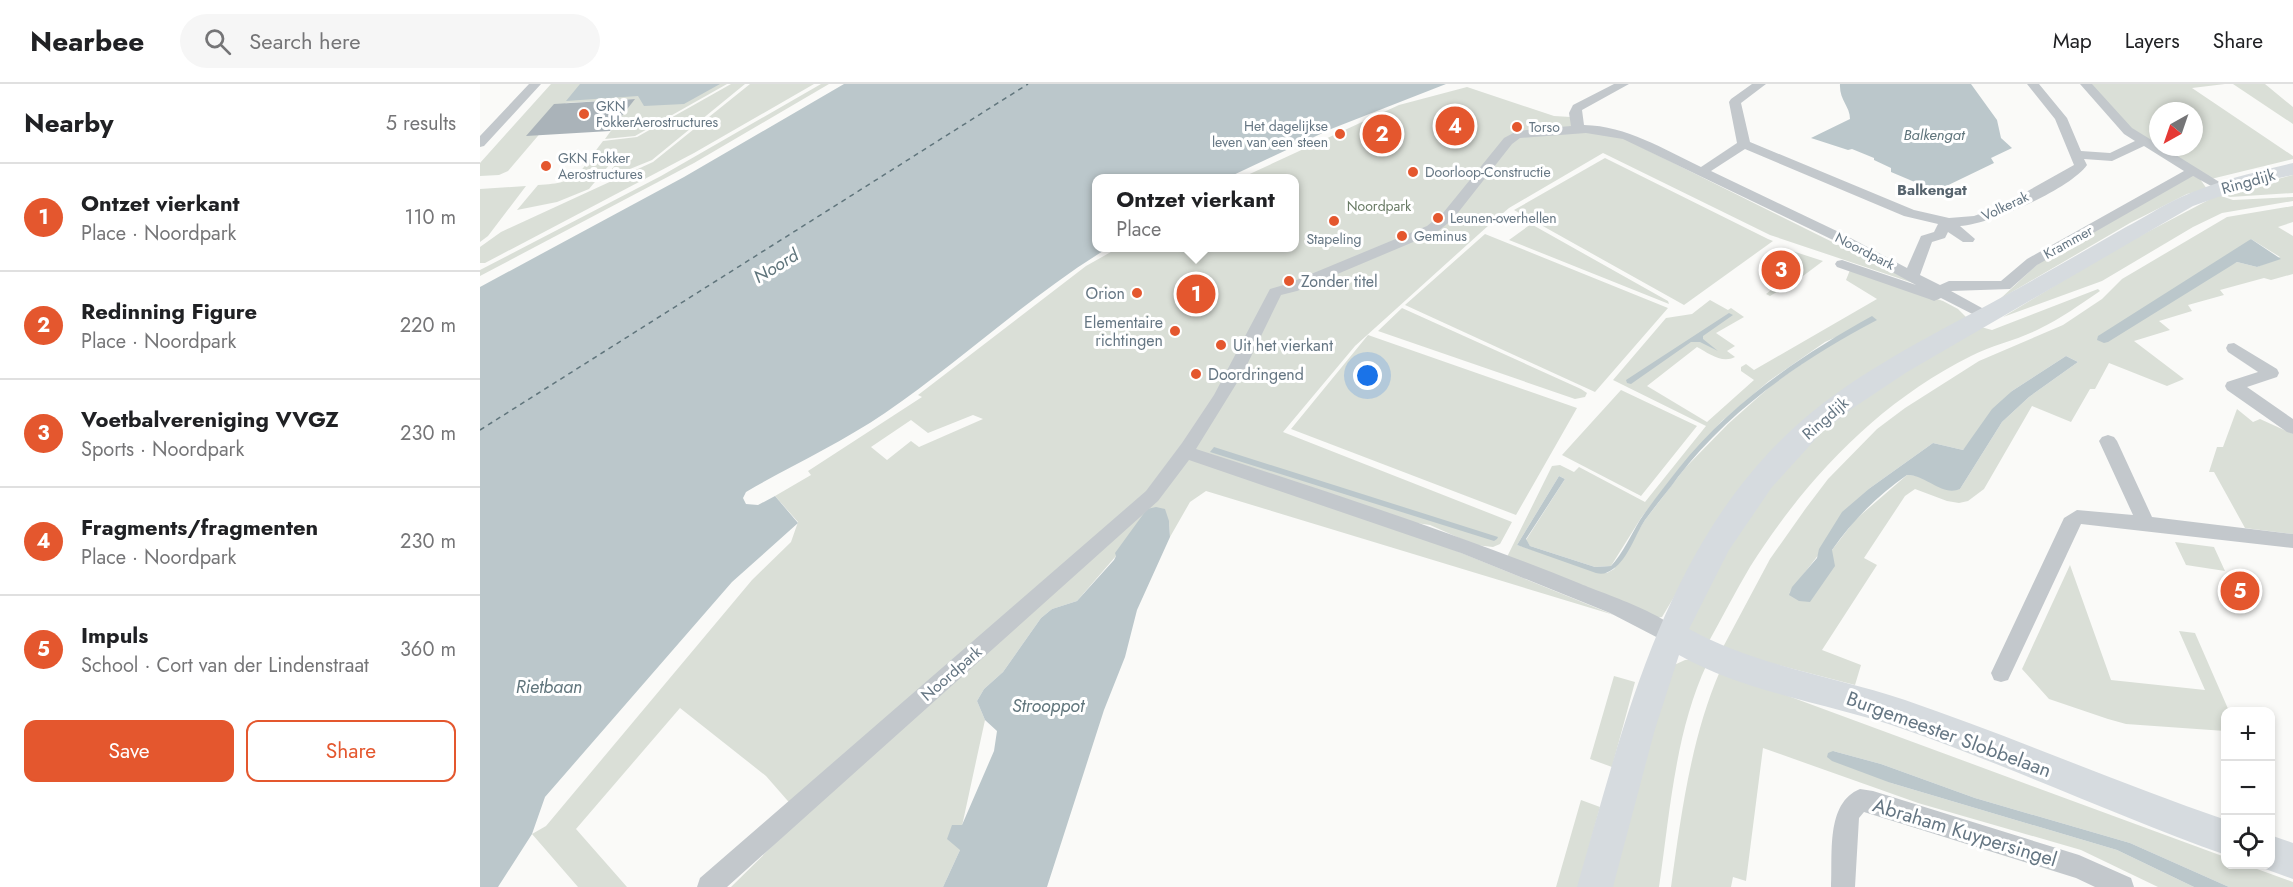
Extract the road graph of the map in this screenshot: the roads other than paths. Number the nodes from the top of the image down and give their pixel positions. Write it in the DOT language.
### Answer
graph roads {
  1 [pos="535,84"];
  2 [pos="1623,84"];
  3 [pos="1760,84"];
  4 [pos="2033,84"];
  5 [pos="2086,84"];
  6 [pos="1578,128"];
  7 [pos="2144,141"];
  8 [pos="480,143"];
  9 [pos="1744,144"];
  10 [pos="2076,154"];
  11 [pos="2293,169"];
  12 [pos="2193,171"];
  13 [pos="1702,172"];
  14 [pos="2222,188"];
  15 [pos="1968,239"];
  16 [pos="1842,264"];
  17 [pos="1912,275"];
  18 [pos="1942,291"];
  19 [pos="1986,316"];
  20 [pos="2234,348"];
  21 [pos="2293,428"];
  22 [pos="2108,441"];
  23 [pos="1186,453"];
  24 [pos="2146,524"];
  25 [pos="2293,541"];
  26 [pos="1671,634"];
  27 [pos="2001,673"];
  28 [pos="2221,836"];
  29 [pos="2275,854"];
  30 [pos="2293,861"];
  31 [pos="709,887"];
  32 [pos="1595,887"];
  33 [pos="1843,887"];
  34 [pos="2122,887"];
  1 -- 8 [label="street"];
  2 -- 6 [label="street"];
  3 -- 9 [label="street"];
  4 -- 10 [label="street"];
  5 -- 7 [label="street"];
  6 -- 13 [label="street, Noordpark"];
  6 -- 23 [label="street, Noordpark"];
  7 -- 10 [label="street"];
  7 -- 12 [label="street"];
  9 -- 10 [label="street, Volkerak"];
  9 -- 13 [label="street"];
  11 -- 14 [label="main road, Ringdijk"];
  12 -- 14 [label="street"];
  12 -- 18 [label="street, Krammer"];
  13 -- 17 [label="street, Noordpark"];
  14 -- 19 [label="main road, Ringdijk"];
  15 -- 17 [label="street, Volkerak"];
  16 -- 18 [label="street"];
  17 -- 18 [label="street, Noordpark"];
  18 -- 19 [label="street, Noordpark"];
  19 -- 26 [label="main road, Ringdijk"];
  20 -- 21 [label="street"];
  22 -- 24 [label="street"];
  23 -- 26 [label="street"];
  23 -- 31 [label="street, Noordpark"];
  24 -- 25 [label="street"];
  24 -- 27 [label="street"];
  26 -- 28 [label="main road, Burgemeester Slobbelaan"];
  26 -- 32 [label="main road, Ringdijk"];
  29 -- 30 [label="main road"];
  33 -- 34 [label="street, Abraham Kuypersingel"];
}
